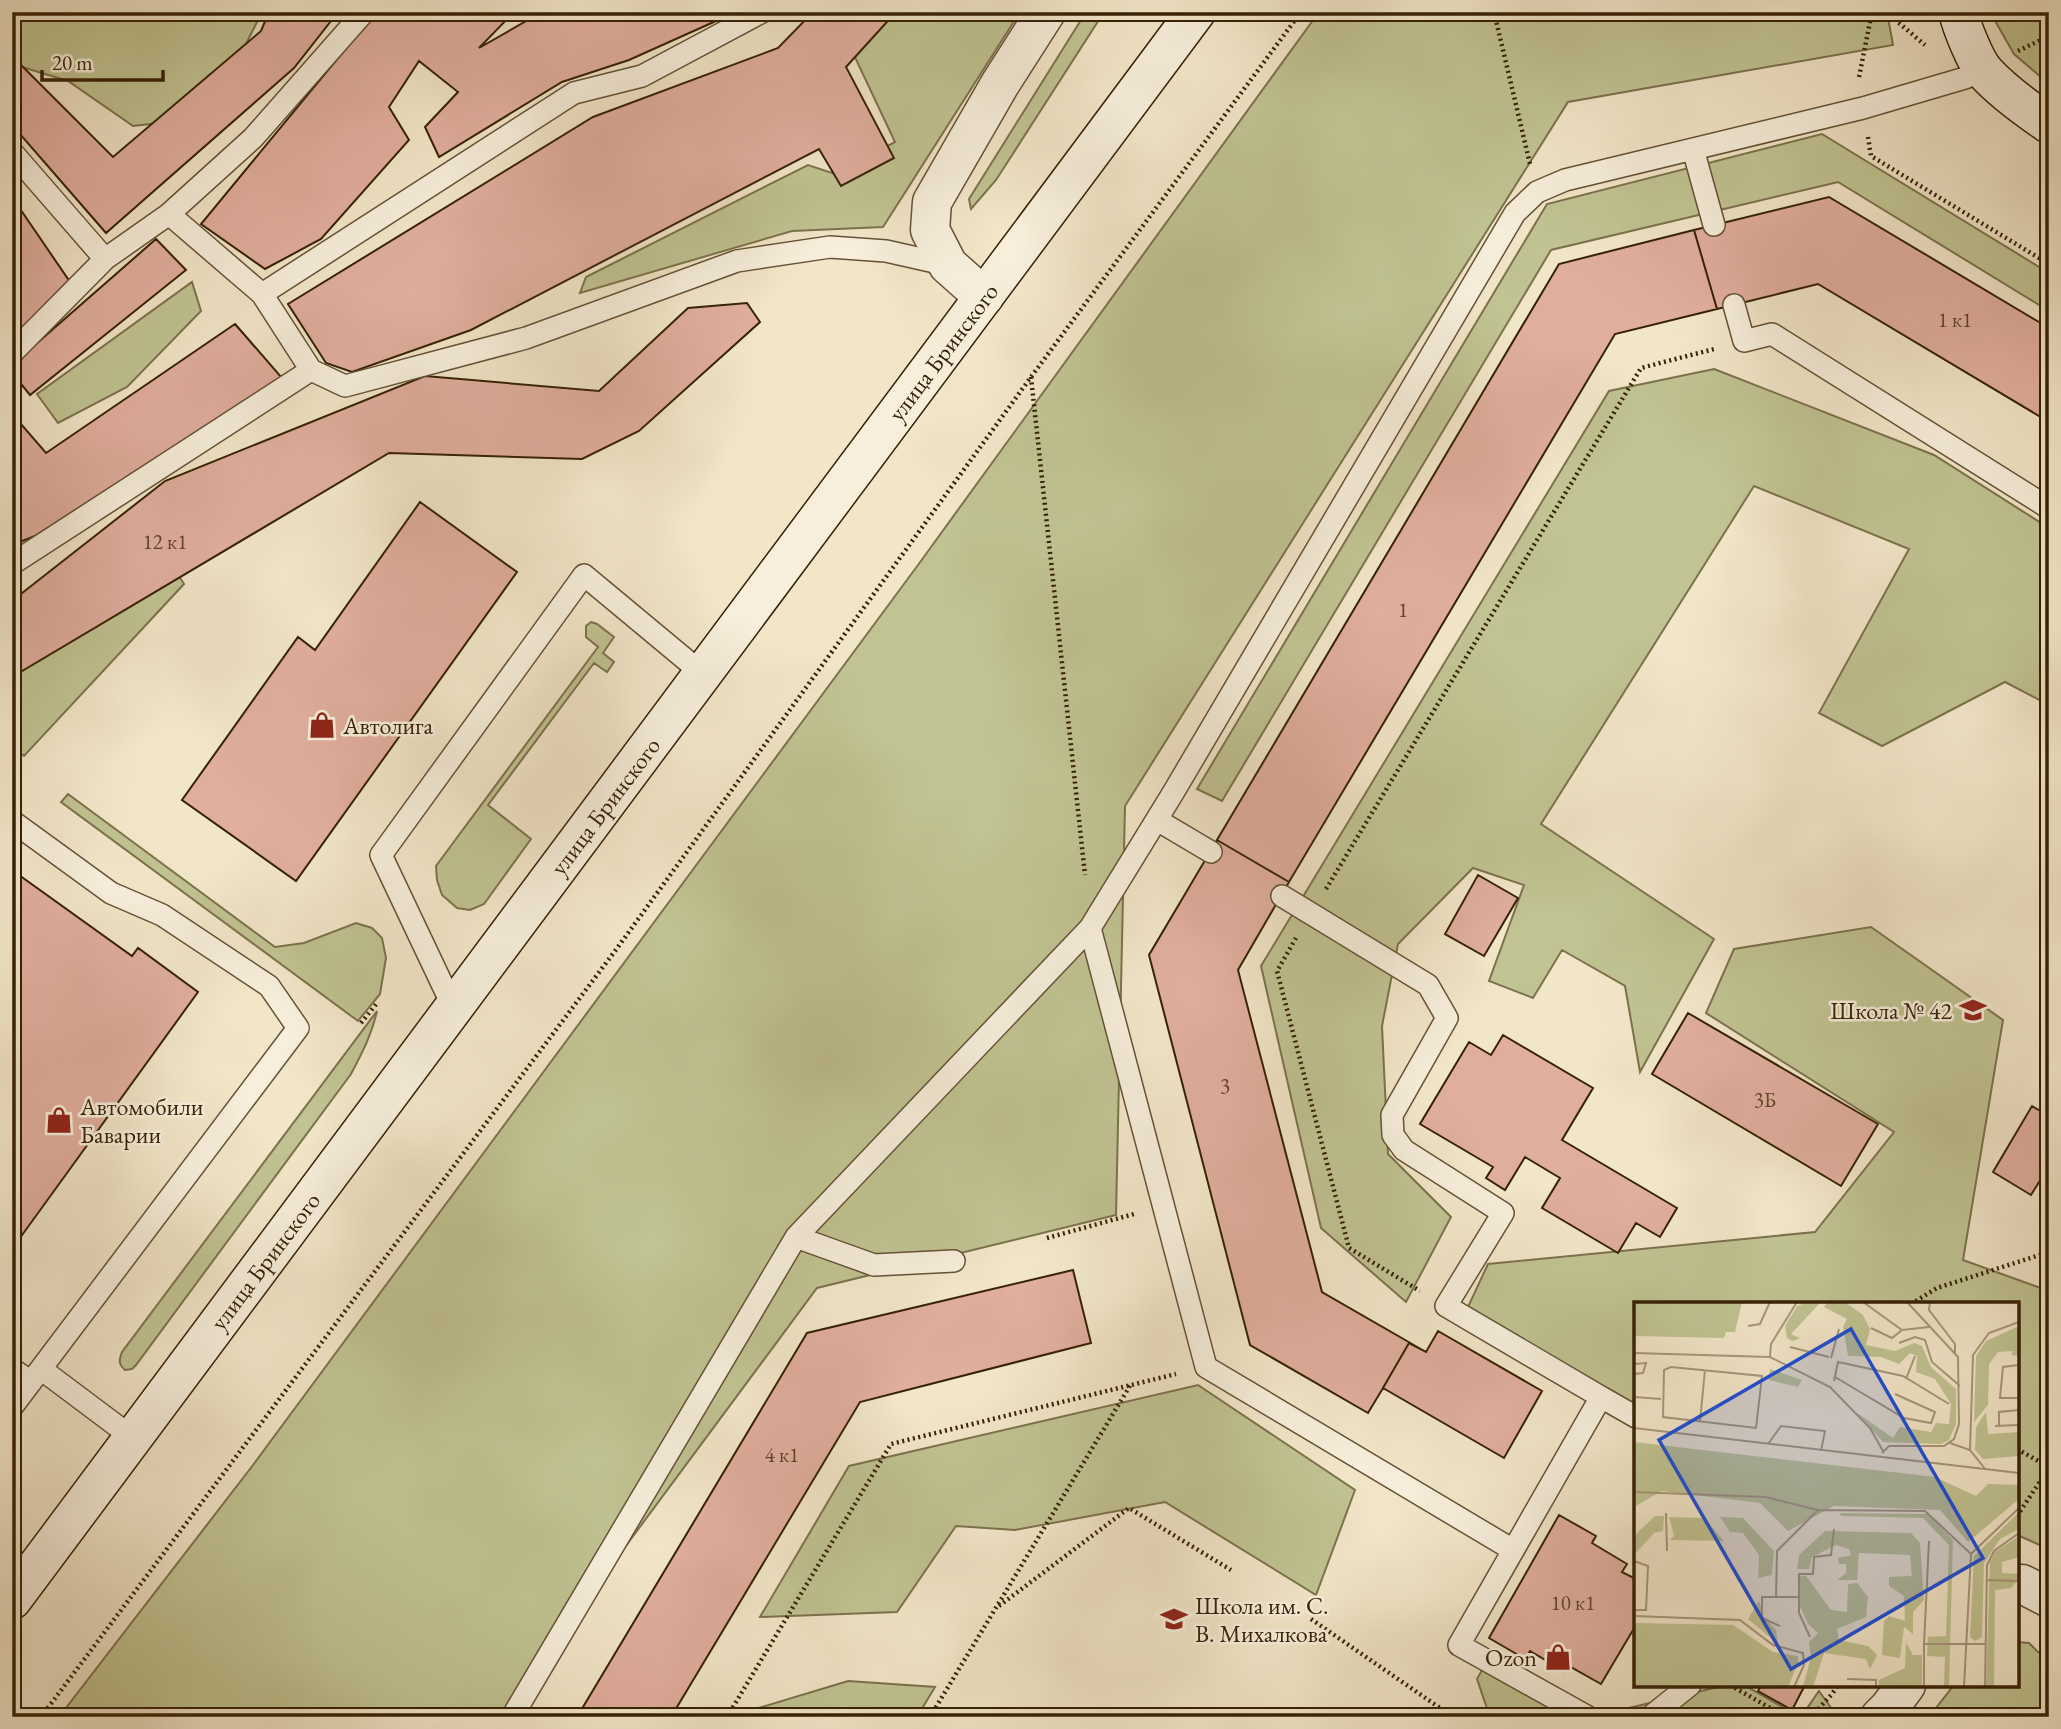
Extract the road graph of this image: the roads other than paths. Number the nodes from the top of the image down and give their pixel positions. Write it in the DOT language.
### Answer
graph roads {
  1 [pos="364,12"];
  2 [pos="762,12"];
  3 [pos="1046,12"];
  4 [pos="1196,12"];
  5 [pos="1958,12"];
  6 [pos="1983,70"];
  7 [pos="2049,124"];
  8 [pos="1693,149"];
  9 [pos="12,152"];
  10 [pos="169,214"];
  11 [pos="1714,225"];
  12 [pos="105,259"];
  13 [pos="948,264"];
  14 [pos="262,294"];
  15 [pos="984,297"];
  16 [pos="1734,305"];
  17 [pos="12,354"];
  18 [pos="311,370"];
  19 [pos="2049,508"];
  20 [pos="12,565"];
  21 [pos="703,674"];
  22 [pos="1157,820"];
  23 [pos="12,821"];
  24 [pos="1211,852"];
  25 [pos="1282,896"];
  26 [pos="1090,928"];
  27 [pos="454,1009"];
  28 [pos="796,1237"];
  29 [pos="954,1261"];
  30 [pos="12,1369"];
  31 [pos="36,1376"];
  32 [pos="1601,1397"];
  33 [pos="12,1407"];
  34 [pos="1634,1416"];
  35 [pos="133,1438"];
  36 [pos="1513,1550"];
  37 [pos="2019,1584"];
  38 [pos="2049,1598"];
  39 [pos="12,1600"];
  40 [pos="1688,1687"];
  41 [pos="1905,1687"];
  42 [pos="512,1717"];
  43 [pos="1588,1717"];
  44 [pos="1650,1717"];
  45 [pos="1880,1717"];
  1 -- 10 [label="lane"];
  2 -- 14 [label="lane"];
  3 -- 13 [label="main road"];
  4 -- 15 [label="main road, улица Бринского"];
  5 -- 6 [label="main road"];
  6 -- 7 [label="main road"];
  6 -- 8 [label="lane"];
  8 -- 11 [label="lane"];
  8 -- 22 [label="lane"];
  9 -- 12 [label="lane"];
  10 -- 12 [label="lane"];
  10 -- 14 [label="lane"];
  12 -- 17 [label="lane"];
  13 -- 15 [label="main road"];
  13 -- 18 [label="lane"];
  14 -- 18 [label="lane"];
  15 -- 21 [label="main road, улица Бринского"];
  16 -- 19 [label="lane"];
  18 -- 20 [label="lane"];
  21 -- 27 [label="main road, улица Бринского"];
  21 -- 27 [label="lane"];
  22 -- 24 [label="lane"];
  22 -- 26 [label="lane"];
  23 -- 31 [label="lane"];
  25 -- 32 [label="lane"];
  26 -- 28 [label="lane"];
  26 -- 36 [label="lane"];
  27 -- 35 [label="main road, улица Бринского"];
  28 -- 29 [label="lane"];
  28 -- 42 [label="lane"];
  30 -- 31 [label="lane"];
  31 -- 33 [label="lane"];
  31 -- 35 [label="lane"];
  32 -- 34 [label="lane"];
  32 -- 36 [label="lane"];
  35 -- 39 [label="main road, улица Бринского"];
  36 -- 43 [label="lane"];
  37 -- 38 [label="main road"];
  40 -- 44 [label="lane"];
  41 -- 45 [label="main road"];
}
